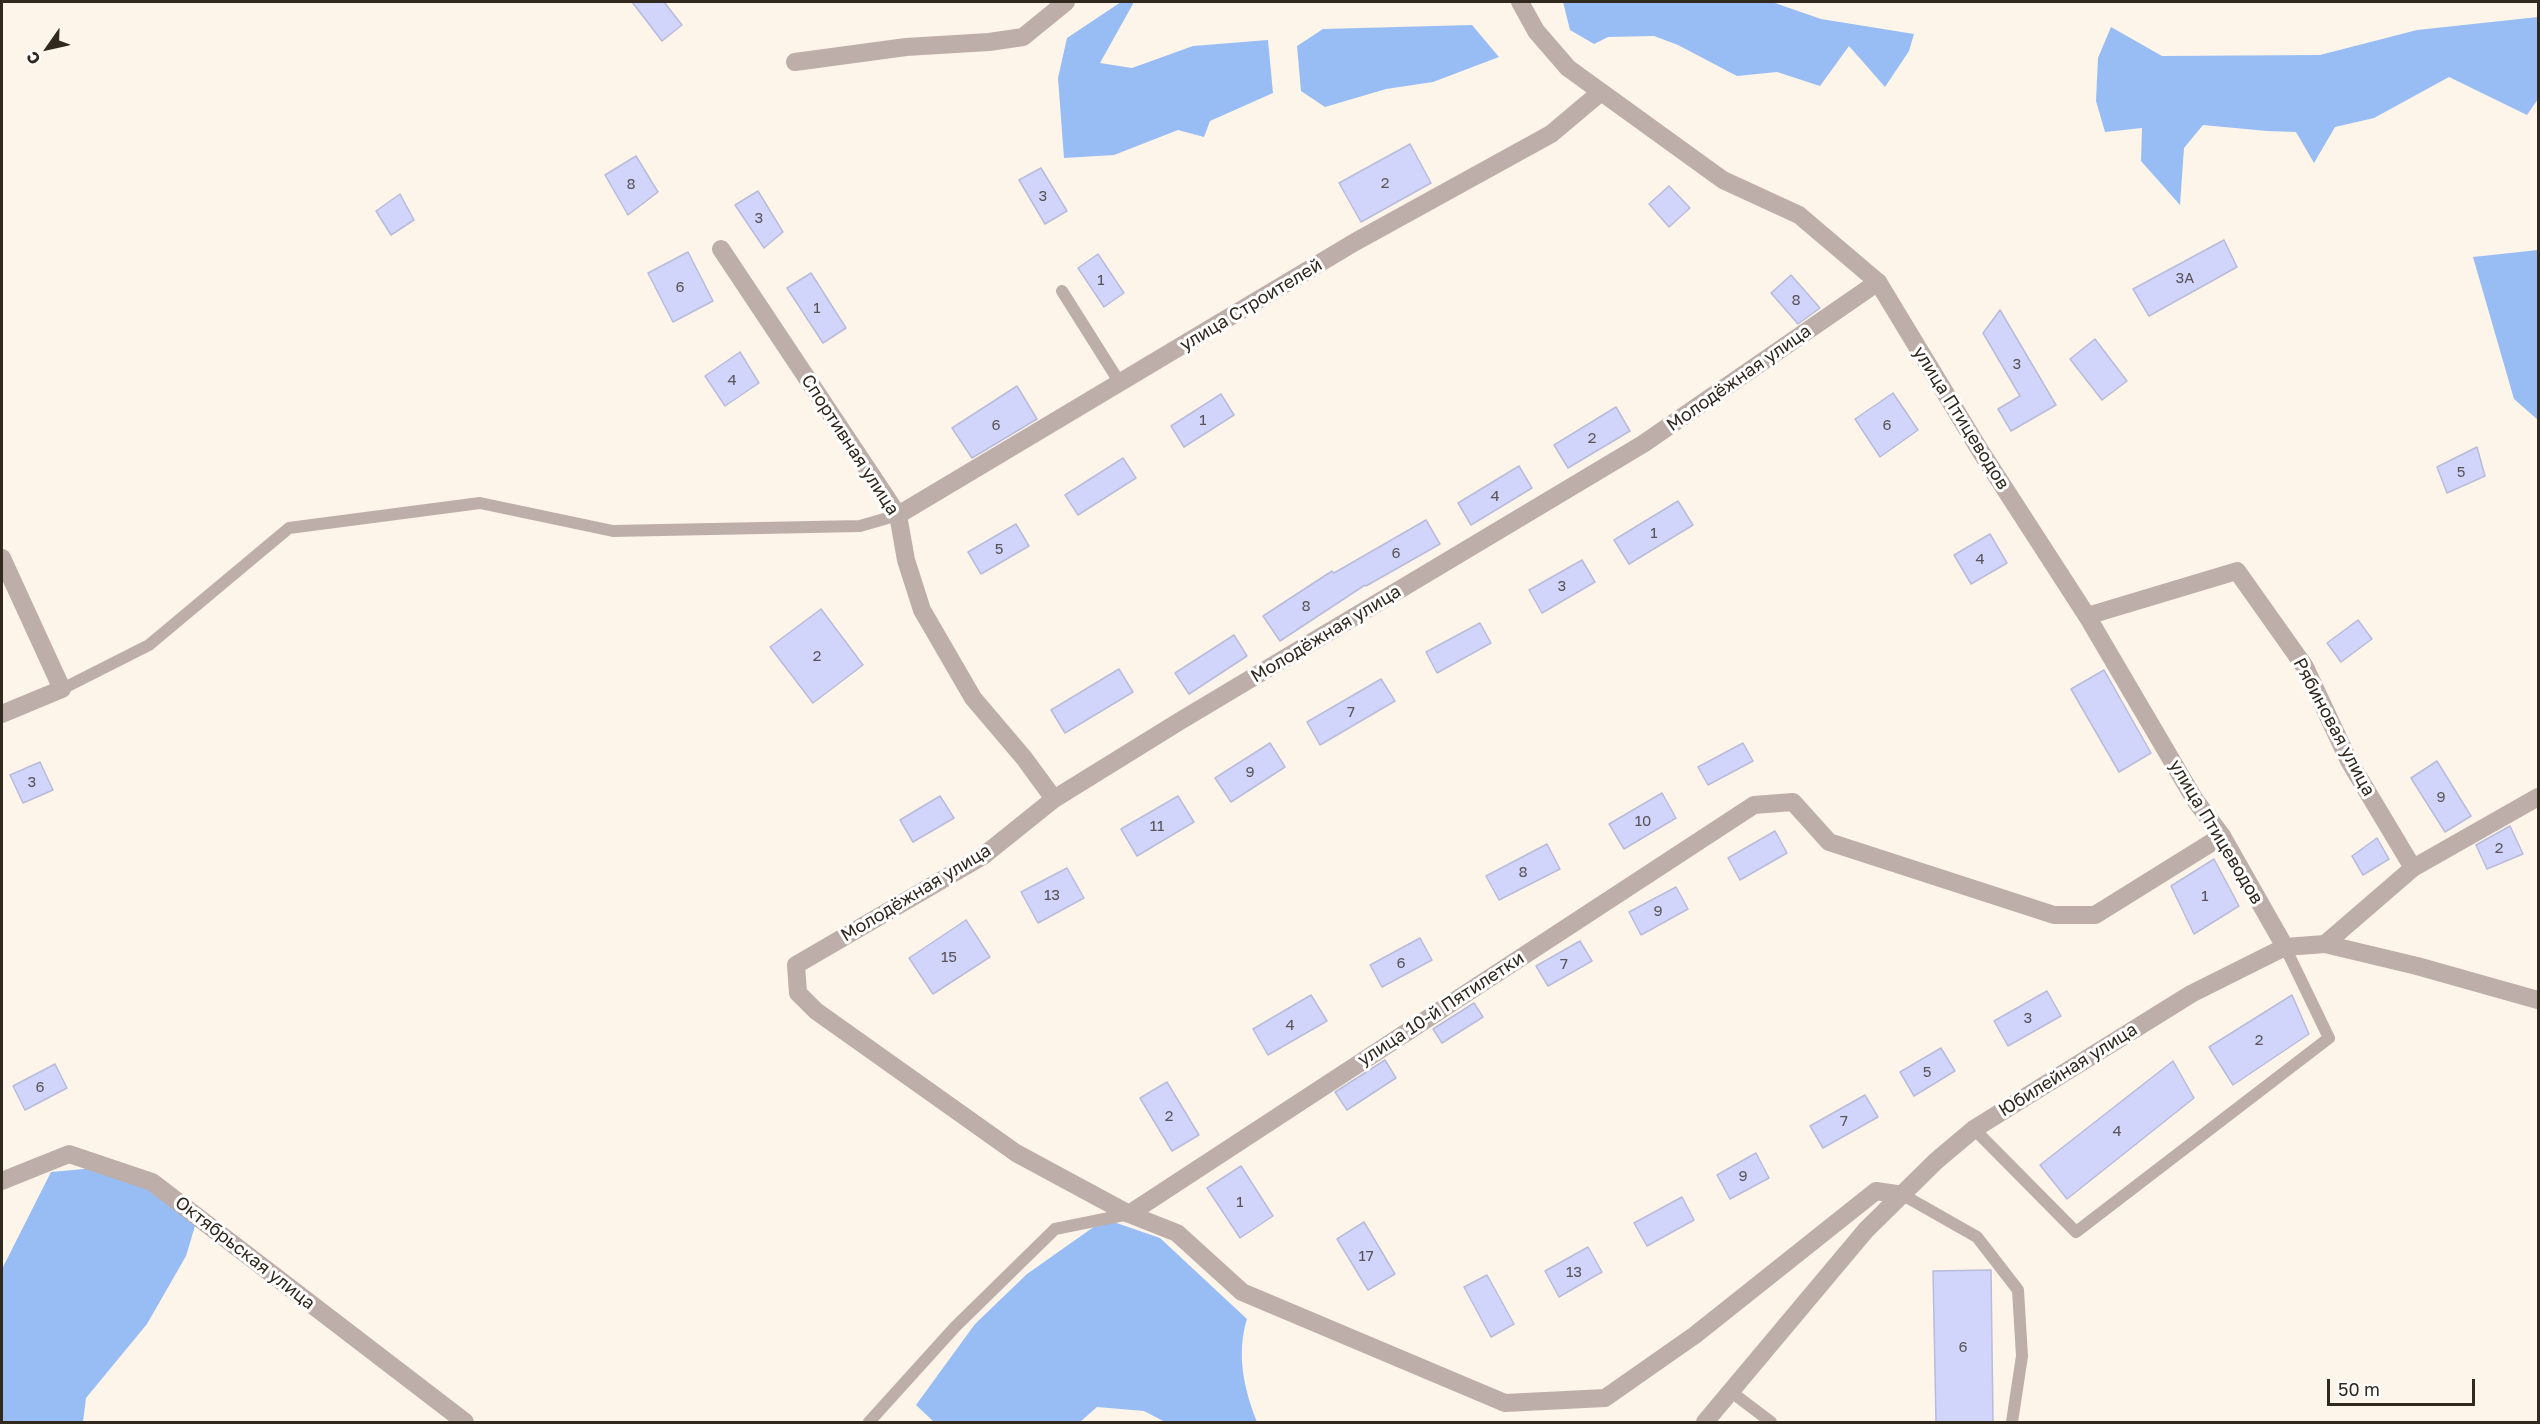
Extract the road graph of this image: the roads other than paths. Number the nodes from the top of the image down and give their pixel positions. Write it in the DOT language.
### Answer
graph roads {
  1 [pos="1066,2"];
  2 [pos="1520,2"];
  3 [pos="795,62"];
  4 [pos="1601,92"];
  5 [pos="721,249"];
  6 [pos="1878,282"];
  7 [pos="1062,291"];
  8 [pos="1120,383"];
  9 [pos="898,515"];
  10 [pos="2,558"];
  11 [pos="2087,616"];
  12 [pos="62,689"];
  13 [pos="2,714"];
  14 [pos="2538,797"];
  15 [pos="1054,799"];
  16 [pos="2222,836"];
  17 [pos="2413,868"];
  18 [pos="2325,944"];
  19 [pos="2285,947"];
  20 [pos="2538,1000"];
  21 [pos="1974,1129"];
  22 [pos="2,1181"];
  23 [pos="1903,1195"];
  24 [pos="1129,1214"];
  25 [pos="1730,1391"];
  26 [pos="465,1422"];
  27 [pos="868,1422"];
  28 [pos="1705,1422"];
  29 [pos="1771,1422"];
  30 [pos="2012,1422"];
  1 -- 3 [label="street"];
  2 -- 4 [label="street, улица Птицеводов"];
  4 -- 6 [label="street, улица Птицеводов"];
  4 -- 8 [label="street, улица Строителей"];
  5 -- 9 [label="street, Спортивная улица"];
  6 -- 11 [label="street, улица Птицеводов"];
  6 -- 15 [label="street, Молодёжная улица"];
  7 -- 8 [label="lane"];
  8 -- 9 [label="street, улица Строителей"];
  9 -- 12 [label="lane"];
  9 -- 15 [label="street, Спортивная улица"];
  10 -- 12 [label="street"];
  11 -- 16 [label="street, улица Птицеводов"];
  11 -- 17 [label="street, Рябиновая улица"];
  12 -- 13 [label="street"];
  14 -- 17 [label="street"];
  15 -- 24 [label="street, Молодёжная улица"];
  16 -- 19 [label="street, улица Птицеводов"];
  16 -- 24 [label="street, улица 10-й Пятилетки"];
  17 -- 18 [label="street"];
  18 -- 19 [label="street, Юбилейная улица"];
  18 -- 20 [label="street, Юбилейная улица"];
  19 -- 21 [label="street, Юбилейная улица"];
  19 -- 21 [label="lane"];
  21 -- 23 [label="street, Юбилейная улица"];
  22 -- 26 [label="street, Октябрьская улица"];
  23 -- 24 [label="street"];
  23 -- 25 [label="street, Юбилейная улица"];
  23 -- 30 [label="lane"];
  24 -- 27 [label="lane"];
  25 -- 28 [label="street, Юбилейная улица"];
  25 -- 29 [label="lane"];
}
